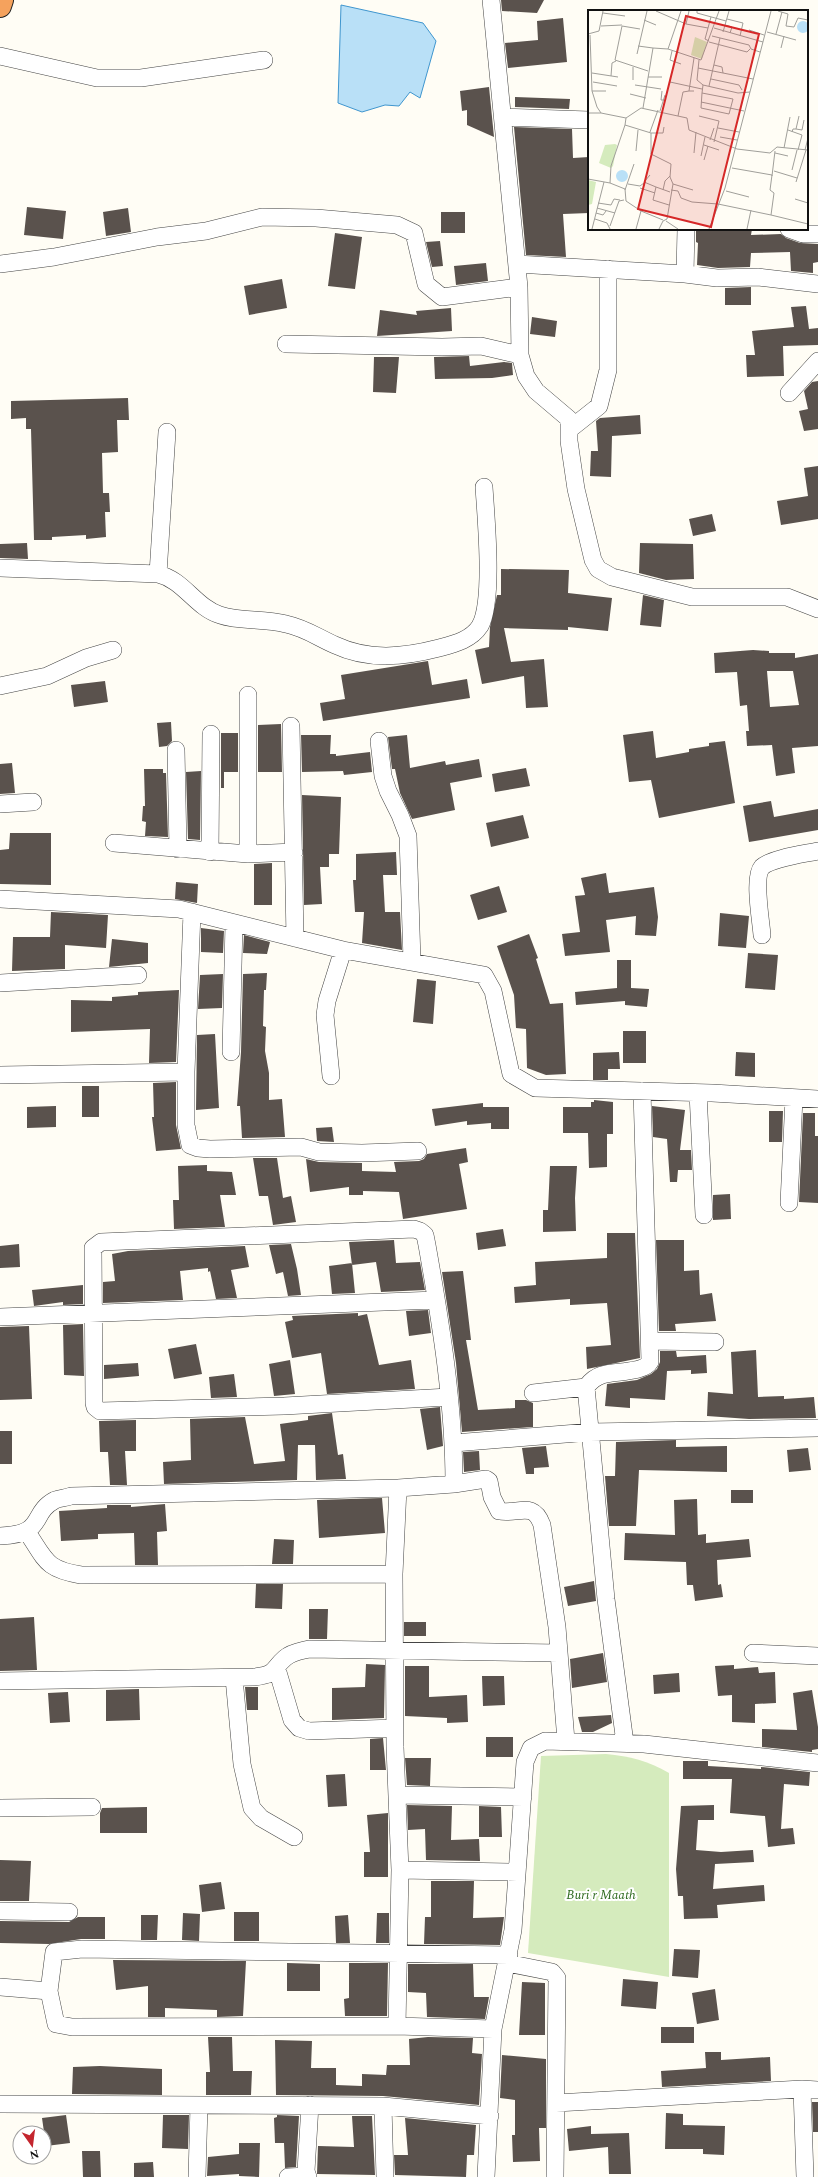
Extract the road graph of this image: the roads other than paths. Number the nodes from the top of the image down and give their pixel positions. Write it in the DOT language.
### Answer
graph roads {
  1 [pos="2,0"];
  2 [pos="491,0"];
  3 [pos="0,6"];
  4 [pos="0,56"];
  5 [pos="264,60"];
  6 [pos="503,117"];
  7 [pos="588,120"];
  8 [pos="686,230"];
  9 [pos="792,230"];
  10 [pos="818,234"];
  11 [pos="0,264"];
  12 [pos="517,264"];
  13 [pos="608,269"];
  14 [pos="684,274"];
  15 [pos="818,284"];
  16 [pos="519,287"];
  17 [pos="286,344"];
  18 [pos="520,355"];
  19 [pos="818,361"];
  20 [pos="789,393"];
  21 [pos="570,429"];
  22 [pos="167,432"];
  23 [pos="484,487"];
  24 [pos="0,568"];
  25 [pos="158,574"];
  26 [pos="818,609"];
  27 [pos="113,650"];
  28 [pos="0,686"];
  29 [pos="248,695"];
  30 [pos="291,726"];
  31 [pos="211,734"];
  32 [pos="379,741"];
  33 [pos="176,750"];
  34 [pos="33,802"];
  35 [pos="0,804"];
  36 [pos="114,843"];
  37 [pos="178,849"];
  38 [pos="818,851"];
  39 [pos="210,852"];
  40 [pos="294,852"];
  41 [pos="248,854"];
  42 [pos="0,899"];
  43 [pos="192,912"];
  44 [pos="234,923"];
  45 [pos="762,934"];
  46 [pos="295,938"];
  47 [pos="343,950"];
  48 [pos="412,961"];
  49 [pos="138,975"];
  50 [pos="0,983"];
  51 [pos="231,1052"];
  52 [pos="186,1072"];
  53 [pos="0,1076"];
  54 [pos="330,1076"];
  55 [pos="642,1091"];
  56 [pos="698,1093"];
  57 [pos="794,1098"];
  58 [pos="818,1099"];
  59 [pos="418,1150"];
  60 [pos="789,1203"];
  61 [pos="704,1215"];
  62 [pos="436,1300"];
  63 [pos="94,1312"];
  64 [pos="0,1316"];
  65 [pos="650,1341"];
  66 [pos="715,1342"];
  67 [pos="586,1387"];
  68 [pos="533,1393"];
  69 [pos="449,1397"];
  70 [pos="818,1428"];
  71 [pos="590,1432"];
  72 [pos="454,1443"];
  73 [pos="454,1484"];
  74 [pos="398,1488"];
  75 [pos="27,1532"];
  76 [pos="0,1536"];
  77 [pos="394,1574"];
  78 [pos="395,1650"];
  79 [pos="559,1653"];
  80 [pos="753,1653"];
  81 [pos="818,1656"];
  82 [pos="277,1669"];
  83 [pos="234,1678"];
  84 [pos="0,1681"];
  85 [pos="395,1728"];
  86 [pos="566,1741"];
  87 [pos="625,1743"];
  88 [pos="818,1763"];
  89 [pos="398,1795"];
  90 [pos="523,1797"];
  91 [pos="92,1807"];
  92 [pos="0,1808"];
  93 [pos="294,1837"];
  94 [pos="400,1870"];
  95 [pos="517,1872"];
  96 [pos="0,1911"];
  97 [pos="69,1912"];
  98 [pos="399,1954"];
  99 [pos="508,1959"];
  100 [pos="0,1987"];
  101 [pos="49,1991"];
  102 [pos="397,2026"];
  103 [pos="493,2029"];
  104 [pos="810,2089"];
  105 [pos="556,2103"];
  106 [pos="0,2104"];
  107 [pos="199,2105"];
  108 [pos="310,2105"];
  109 [pos="383,2106"];
  110 [pos="490,2116"];
  111 [pos="196,2177"];
  112 [pos="288,2177"];
  113 [pos="307,2177"];
  114 [pos="384,2177"];
  115 [pos="486,2177"];
  116 [pos="555,2177"];
  117 [pos="805,2177"];
  1 -- 3 [label="highway"];
  2 -- 6 [label="street"];
  4 -- 5 [label="street"];
  6 -- 7 [label="street"];
  6 -- 12 [label="street"];
  8 -- 14 [label="street"];
  9 -- 10 [label="street"];
  11 -- 16 [label="street"];
  12 -- 13 [label="street"];
  12 -- 16 [label="street"];
  13 -- 14 [label="street"];
  13 -- 21 [label="street"];
  14 -- 15 [label="street"];
  16 -- 18 [label="street"];
  17 -- 18 [label="street"];
  18 -- 21 [label="street"];
  19 -- 20 [label="street"];
  21 -- 26 [label="street"];
  22 -- 25 [label="street"];
  23 -- 25 [label="street"];
  24 -- 25 [label="street"];
  27 -- 28 [label="street"];
  29 -- 41 [label="street"];
  30 -- 40 [label="street"];
  31 -- 39 [label="street"];
  32 -- 48 [label="street"];
  33 -- 37 [label="street"];
  34 -- 35 [label="street"];
  36 -- 37 [label="street"];
  37 -- 39 [label="street"];
  38 -- 45 [label="street"];
  39 -- 41 [label="street"];
  40 -- 41 [label="street"];
  40 -- 46 [label="street"];
  42 -- 43 [label="street"];
  43 -- 44 [label="street"];
  43 -- 52 [label="street"];
  44 -- 46 [label="street"];
  44 -- 51 [label="street"];
  46 -- 47 [label="street"];
  47 -- 48 [label="street"];
  47 -- 54 [label="street"];
  48 -- 55 [label="street"];
  49 -- 50 [label="street"];
  52 -- 53 [label="street"];
  52 -- 59 [label="street"];
  55 -- 56 [label="street"];
  55 -- 65 [label="street"];
  56 -- 57 [label="street"];
  56 -- 61 [label="street"];
  57 -- 58 [label="street"];
  57 -- 60 [label="street"];
  62 -- 63 [label="street"];
  62 -- 63 [label="street"];
  62 -- 69 [label="street"];
  63 -- 64 [label="street"];
  63 -- 69 [label="street"];
  65 -- 66 [label="street"];
  65 -- 67 [label="street"];
  67 -- 68 [label="street"];
  67 -- 71 [label="street"];
  69 -- 72 [label="street"];
  70 -- 71 [label="street"];
  71 -- 72 [label="street"];
  71 -- 87 [label="street"];
  72 -- 73 [label="street"];
  73 -- 74 [label="street"];
  73 -- 79 [label="street"];
  74 -- 75 [label="street"];
  74 -- 77 [label="street"];
  75 -- 76 [label="street"];
  75 -- 77 [label="street"];
  77 -- 78 [label="street"];
  78 -- 79 [label="street"];
  78 -- 82 [label="street"];
  78 -- 85 [label="street"];
  79 -- 86 [label="street"];
  80 -- 81 [label="street"];
  82 -- 83 [label="street"];
  82 -- 85 [label="street"];
  83 -- 84 [label="street"];
  83 -- 93 [label="street"];
  85 -- 89 [label="street"];
  86 -- 87 [label="street"];
  86 -- 90 [label="street"];
  87 -- 88 [label="street"];
  89 -- 90 [label="street"];
  89 -- 94 [label="street"];
  90 -- 95 [label="street"];
  91 -- 92 [label="street"];
  94 -- 95 [label="street"];
  94 -- 98 [label="street"];
  95 -- 99 [label="street"];
  96 -- 97 [label="street"];
  98 -- 99 [label="street"];
  98 -- 101 [label="street"];
  98 -- 102 [label="street"];
  99 -- 103 [label="street"];
  99 -- 105 [label="street"];
  100 -- 101 [label="street"];
  101 -- 102 [label="street"];
  102 -- 103 [label="street"];
  103 -- 110 [label="street"];
  104 -- 105 [label="street"];
  104 -- 117 [label="street"];
  105 -- 116 [label="street"];
  106 -- 107 [label="street"];
  107 -- 108 [label="street"];
  107 -- 111 [label="street"];
  108 -- 109 [label="street"];
  108 -- 113 [label="street"];
  109 -- 110 [label="street"];
  109 -- 114 [label="street"];
  110 -- 115 [label="street"];
  112 -- 113 [label="street"];
}
